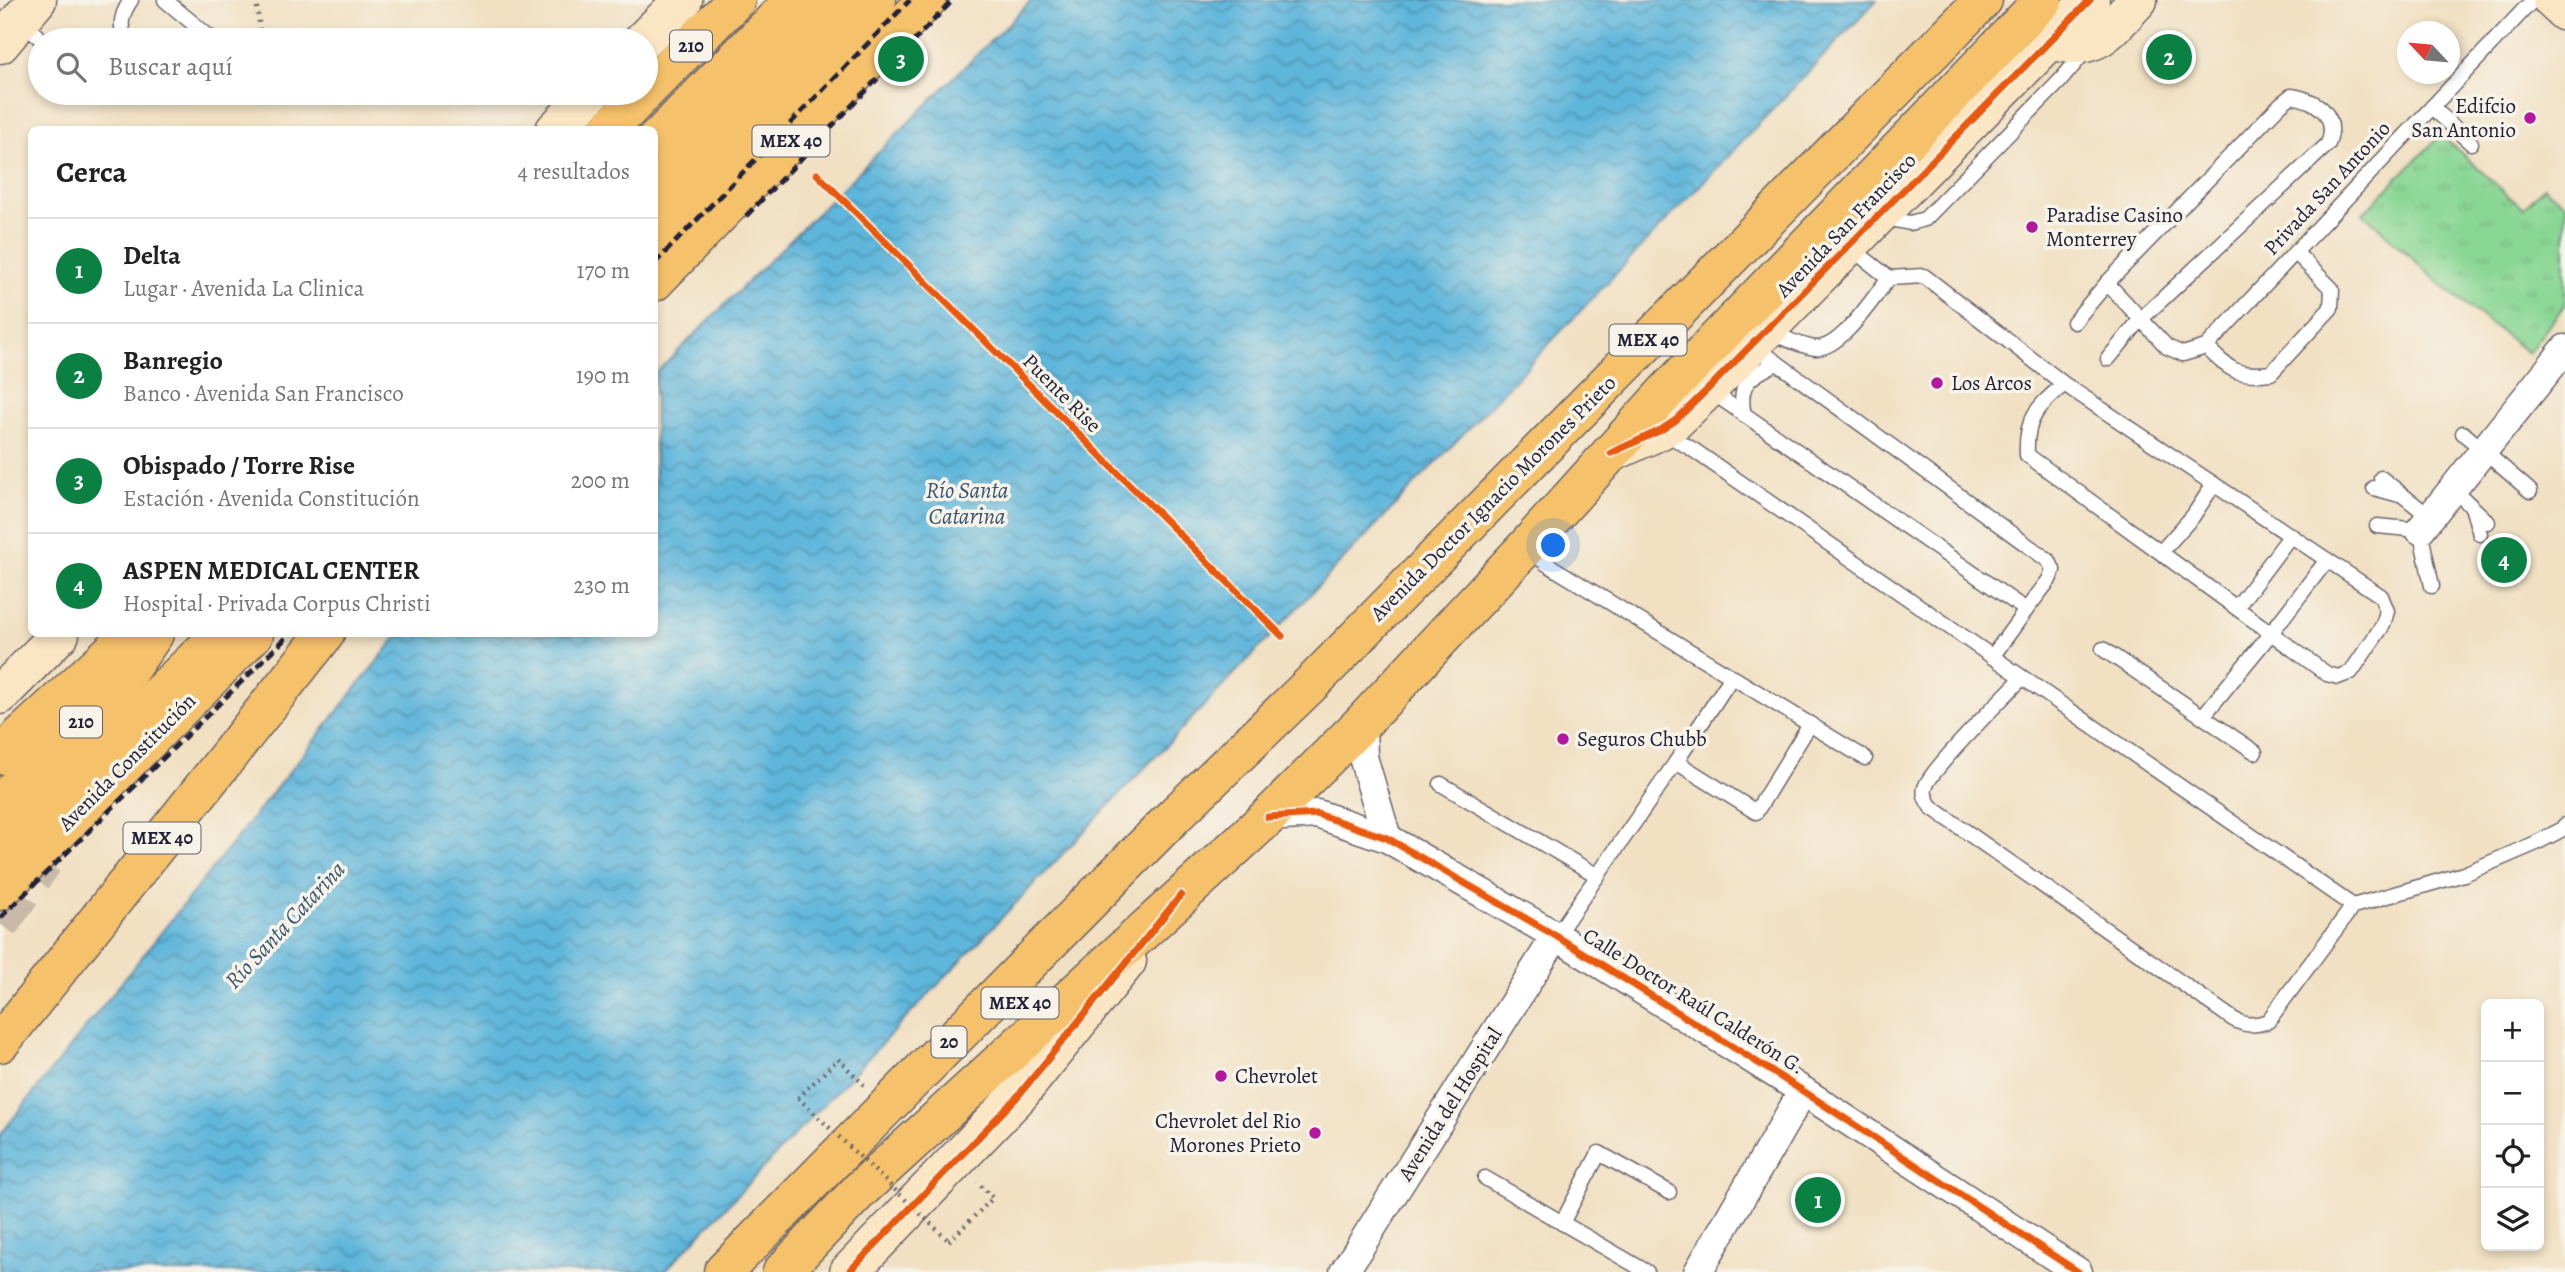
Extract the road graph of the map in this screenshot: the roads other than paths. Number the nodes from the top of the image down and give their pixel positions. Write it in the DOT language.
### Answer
graph roads {
  1 [pos="131,0"];
  2 [pos="166,0"];
  3 [pos="683,0"];
  4 [pos="736,0"];
  5 [pos="794,0"];
  6 [pos="833,0"];
  7 [pos="877,0"];
  8 [pos="927,0"];
  9 [pos="1983,0"];
  10 [pos="2043,0"];
  11 [pos="2090,0"];
  12 [pos="2138,0"];
  13 [pos="2533,0"];
  14 [pos="2552,0"];
  15 [pos="2565,12"];
  16 [pos="122,28"];
  17 [pos="199,28"];
  18 [pos="655,28"];
  19 [pos="2051,40"];
  20 [pos="2093,43"];
  21 [pos="658,79"];
  22 [pos="579,105"];
  23 [pos="632,105"];
  24 [pos="2432,107"];
  25 [pos="559,126"];
  26 [pos="612,126"];
  27 [pos="658,138"];
  28 [pos="2471,143"];
  29 [pos="658,187"];
  30 [pos="1879,216"];
  31 [pos="658,230"];
  32 [pos="1849,246"];
  33 [pos="2295,252"];
  34 [pos="658,278"];
  35 [pos="1889,278"];
  36 [pos="2107,283"];
  37 [pos="2140,320"];
  38 [pos="2074,322"];
  39 [pos="1766,346"];
  40 [pos="2206,347"];
  41 [pos="2565,349"];
  42 [pos="2108,359"];
  43 [pos="2064,384"];
  44 [pos="1708,389"];
  45 [pos="1744,415"];
  46 [pos="1673,423"];
  47 [pos="2473,442"];
  48 [pos="2377,483"];
  49 [pos="2214,484"];
  50 [pos="2452,489"];
  51 [pos="2530,491"];
  52 [pos="2425,523"];
  53 [pos="2377,526"];
  54 [pos="2484,528"];
  55 [pos="2291,535"];
  56 [pos="1526,547"];
  57 [pos="2161,552"];
  58 [pos="2327,560"];
  59 [pos="2432,586"];
  60 [pos="2237,607"];
  61 [pos="2026,610"];
  62 [pos="2271,633"];
  63 [pos="57,637"];
  64 [pos="128,637"];
  65 [pos="152,637"];
  66 [pos="218,637"];
  67 [pos="251,637"];
  68 [pos="323,637"];
  69 [pos="2103,649"];
  70 [pos="1993,657"];
  71 [pos="1731,677"];
  72 [pos="2022,678"];
  73 [pos="0,695"];
  74 [pos="2203,716"];
  75 [pos="1362,723"];
  76 [pos="1810,724"];
  77 [pos="2255,752"];
  78 [pos="0,755"];
  79 [pos="1865,758"];
  80 [pos="1676,762"];
  81 [pos="1441,784"];
  82 [pos="0,804"];
  83 [pos="1176,814"];
  84 [pos="1268,817"];
  85 [pos="2565,825"];
  86 [pos="1387,838"];
  87 [pos="0,847"];
  88 [pos="1598,876"];
  89 [pos="0,891"];
  90 [pos="1181,895"];
  91 [pos="2353,906"];
  92 [pos="1556,936"];
  93 [pos="0,1043"];
  94 [pos="1803,1091"];
  95 [pos="1485,1178"];
  96 [pos="860,1190"];
  97 [pos="1669,1192"];
  98 [pos="1562,1223"];
  99 [pos="723,1272"];
  100 [pos="782,1272"];
  101 [pos="849,1272"];
  102 [pos="1344,1272"];
  103 [pos="1647,1272"];
  104 [pos="1698,1272"];
  105 [pos="2078,1272"];
  1 -- 16 [label="lane"];
  2 -- 17 [label="lane"];
  3 -- 18 [label="street"];
  4 -- 21 [label="main road, 210"];
  5 -- 27 [label="main road"];
  6 -- 29 [label="main road"];
  7 -- 31 [label="main road"];
  8 -- 34 [label="main road, MEX 40"];
  9 -- 83 [label="main road, Avenida Doctor Ignacio Morones Prieto / MEX 40"];
  10 -- 46 [label="main road, MEX 40"];
  11 -- 19 [label="street, Avenida San Francisco"];
  12 -- 20 [label="street"];
  13 -- 24 [label="lane, Privada San Antonio"];
  14 -- 15 [label="street"];
  19 -- 20 [label="street"];
  19 -- 30 [label="street, Avenida San Francisco"];
  20 -- 30 [label="lane"];
  22 -- 25 [label="street"];
  23 -- 26 [label="main road, 210"];
  24 -- 28 [label="lane"];
  24 -- 33 [label="lane, Privada San Antonio"];
  30 -- 32 [label="street, Avenida San Francisco"];
  32 -- 35 [label="lane"];
  32 -- 39 [label="street, Avenida San Francisco"];
  33 -- 40 [label="lane, Privada San Antonio"];
  33 -- 40 [label="lane"];
  35 -- 39 [label="lane"];
  35 -- 43 [label="lane"];
  36 -- 37 [label="lane"];
  36 -- 37 [label="lane"];
  36 -- 38 [label="lane"];
  37 -- 40 [label="lane"];
  37 -- 42 [label="lane"];
  39 -- 44 [label="street, Avenida San Francisco"];
  39 -- 45 [label="lane"];
  39 -- 61 [label="lane"];
  41 -- 47 [label="street"];
  43 -- 49 [label="lane"];
  43 -- 57 [label="lane"];
  44 -- 45 [label="lane"];
  44 -- 46 [label="street, Avenida San Francisco"];
  45 -- 61 [label="lane"];
  46 -- 56 [label="main road, MEX 40"];
  46 -- 70 [label="lane"];
  47 -- 50 [label="street"];
  47 -- 51 [label="lane"];
  48 -- 52 [label="lane"];
  49 -- 55 [label="lane"];
  49 -- 57 [label="lane"];
  50 -- 52 [label="street"];
  50 -- 54 [label="lane"];
  52 -- 53 [label="lane"];
  52 -- 59 [label="lane"];
  55 -- 58 [label="lane"];
  55 -- 60 [label="lane"];
  56 -- 71 [label="lane"];
  56 -- 75 [label="main road, MEX 40"];
  57 -- 60 [label="lane"];
  58 -- 62 [label="lane"];
  58 -- 62 [label="lane"];
  60 -- 62 [label="lane"];
  61 -- 70 [label="lane"];
  62 -- 74 [label="lane"];
  63 -- 73 [label="street"];
  64 -- 78 [label="main road"];
  65 -- 82 [label="main road, 210"];
  66 -- 87 [label="main road"];
  67 -- 89 [label="main road, Avenida Constitución"];
  68 -- 93 [label="main road, MEX 40"];
  69 -- 74 [label="lane"];
  70 -- 72 [label="lane"];
  71 -- 76 [label="lane"];
  71 -- 80 [label="lane"];
  72 -- 91 [label="lane"];
  72 -- 91 [label="lane"];
  74 -- 77 [label="lane"];
  75 -- 84 [label="main road, MEX 40"];
  75 -- 86 [label="street"];
  76 -- 79 [label="lane"];
  76 -- 80 [label="lane"];
  80 -- 88 [label="lane"];
  81 -- 88 [label="lane"];
  83 -- 96 [label="main road, Avenida Doctor Ignacio Morones Prieto / MEX 40"];
  83 -- 99 [label="main road, Avenida Doctor Ignacio Morones Prieto / 20"];
  84 -- 86 [label="street, Calle Doctor Raúl Calderón G."];
  84 -- 90 [label="main road, MEX 40"];
  85 -- 91 [label="lane"];
  86 -- 92 [label="street, Calle Doctor Raúl Calderón G."];
  88 -- 92 [label="lane"];
  90 -- 96 [label="main road"];
  90 -- 101 [label="street"];
  92 -- 94 [label="street, Calle Doctor Raúl Calderón G."];
  92 -- 102 [label="street, Avenida del Hospital"];
  94 -- 104 [label="street"];
  94 -- 105 [label="street, Calle Doctor Raúl Calderón G."];
  95 -- 98 [label="lane"];
  96 -- 100 [label="main road, MEX 40"];
  97 -- 98 [label="lane"];
  98 -- 103 [label="lane"];
}
